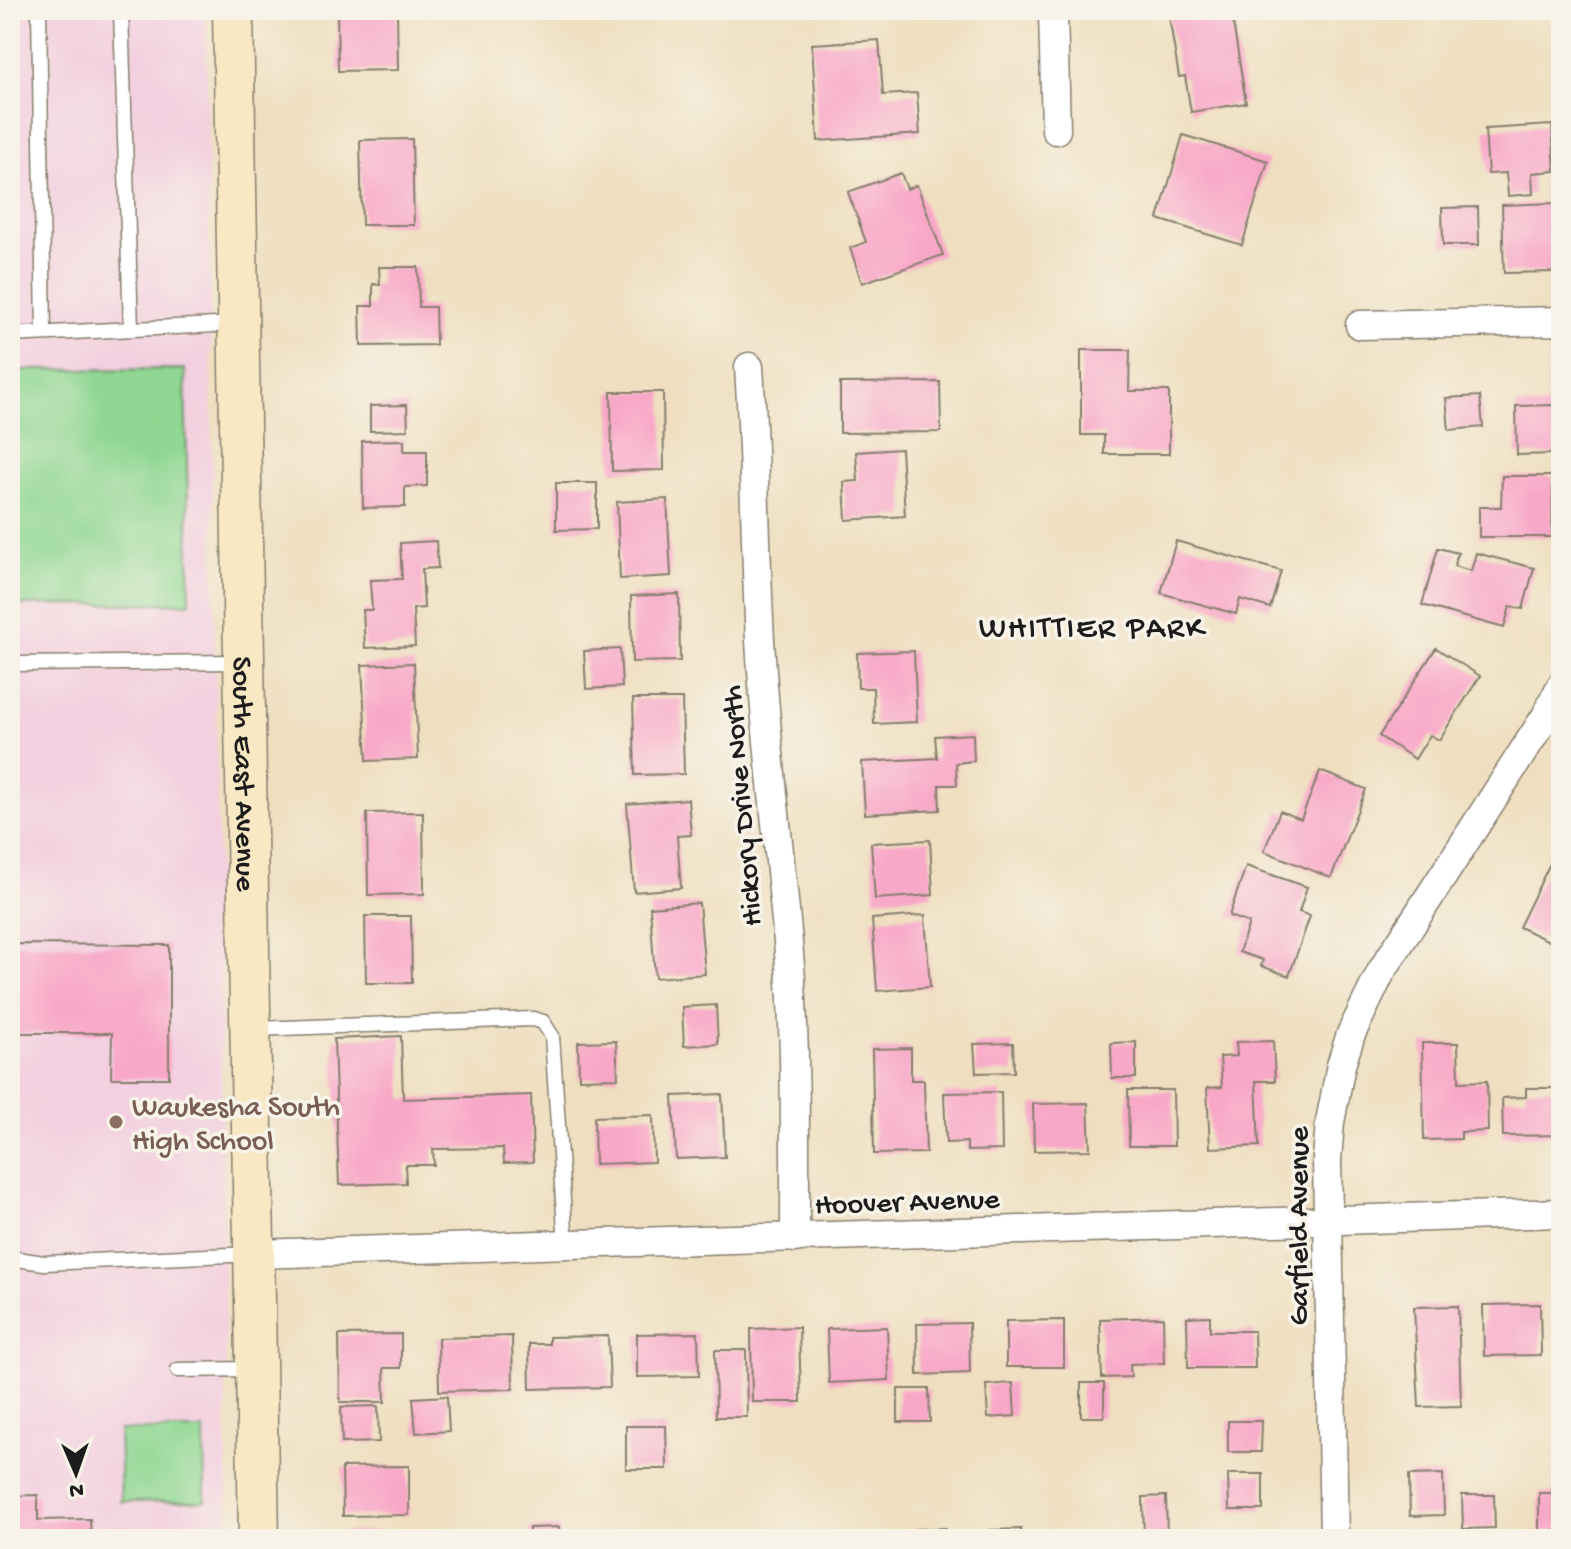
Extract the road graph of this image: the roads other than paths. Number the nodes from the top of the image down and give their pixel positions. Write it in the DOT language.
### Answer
graph roads {
  1 [pos="39,10"];
  2 [pos="121,10"];
  3 [pos="233,10"];
  4 [pos="1053,10"];
  5 [pos="1056,130"];
  6 [pos="1561,321"];
  7 [pos="239,324"];
  8 [pos="1360,325"];
  9 [pos="131,329"];
  10 [pos="44,333"];
  11 [pos="10,335"];
  12 [pos="749,367"];
  13 [pos="246,662"];
  14 [pos="10,664"];
  15 [pos="1561,686"];
  16 [pos="250,1029"];
  17 [pos="1561,1213"];
  18 [pos="1329,1220"];
  19 [pos="795,1238"];
  20 [pos="566,1245"];
  21 [pos="256,1254"];
  22 [pos="10,1258"];
  23 [pos="257,1369"];
  24 [pos="178,1370"];
  25 [pos="259,1539"];
  26 [pos="1334,1539"];
  1 -- 10 [label="lane"];
  2 -- 9 [label="lane"];
  3 -- 7 [label="main road, South East Avenue"];
  4 -- 5 [label="street"];
  6 -- 8 [label="street"];
  7 -- 9 [label="lane"];
  7 -- 13 [label="main road, South East Avenue"];
  9 -- 10 [label="lane"];
  10 -- 11 [label="lane"];
  12 -- 19 [label="street, Hickory Drive North"];
  13 -- 14 [label="lane"];
  13 -- 16 [label="main road, South East Avenue"];
  15 -- 18 [label="street, Garfield Avenue"];
  16 -- 20 [label="lane"];
  16 -- 21 [label="main road, South East Avenue"];
  17 -- 18 [label="street, Hoover Avenue"];
  18 -- 19 [label="street, Hoover Avenue"];
  18 -- 26 [label="street, Garfield Avenue"];
  19 -- 20 [label="street, Hoover Avenue"];
  20 -- 21 [label="street, Hoover Avenue"];
  21 -- 22 [label="lane"];
  21 -- 23 [label="main road, South East Avenue"];
  23 -- 24 [label="lane"];
  23 -- 25 [label="main road, South East Avenue"];
}
